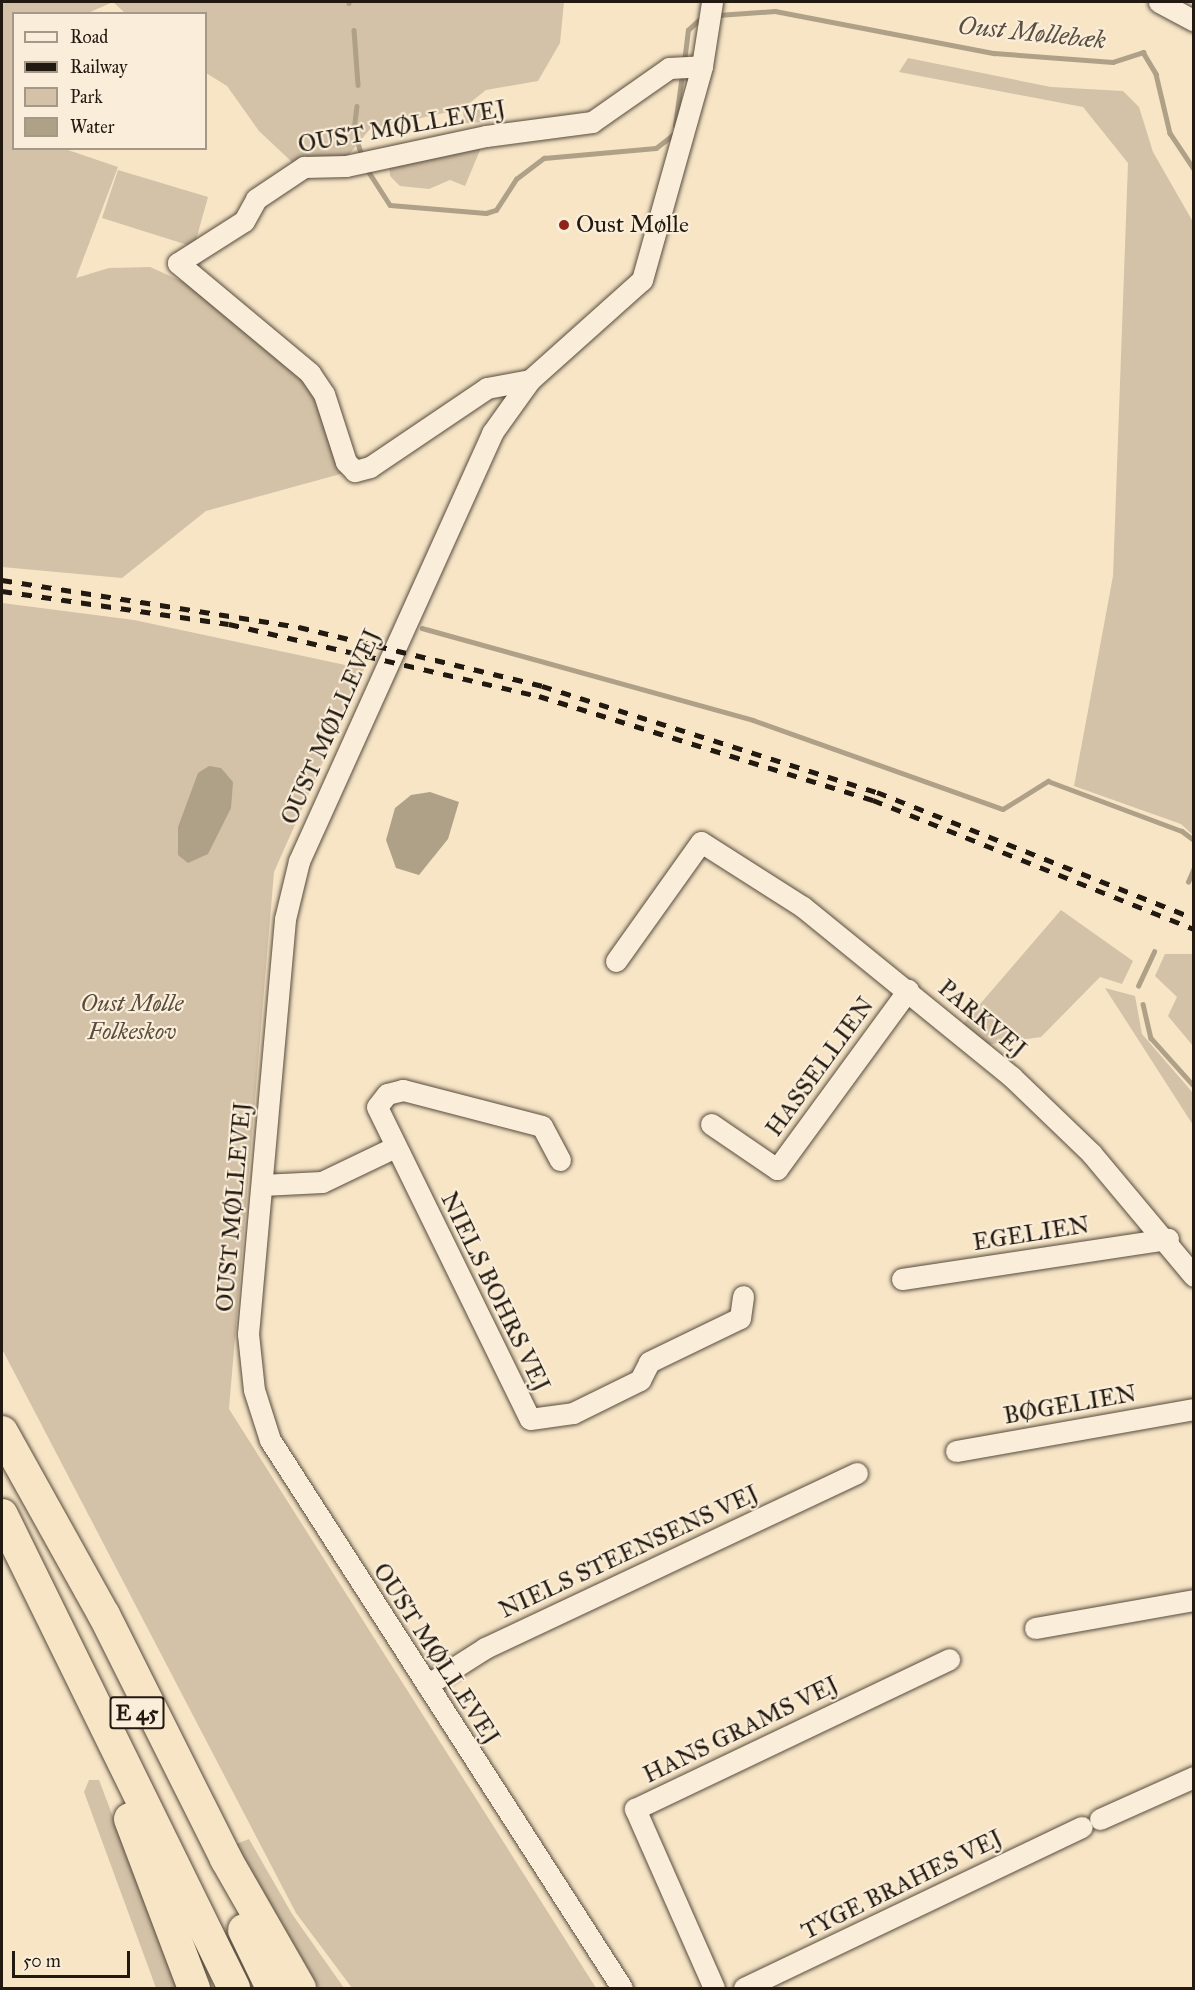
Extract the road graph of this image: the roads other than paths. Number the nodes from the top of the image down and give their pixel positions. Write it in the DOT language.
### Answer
graph roads {
  1 [pos="712,2"];
  2 [pos="1159,2"];
  3 [pos="1194,21"];
  4 [pos="702,66"];
  5 [pos="530,380"];
  6 [pos="616,962"];
  7 [pos="909,990"];
  8 [pos="711,1124"];
  9 [pos="395,1147"];
  10 [pos="560,1160"];
  11 [pos="262,1185"];
  12 [pos="1168,1239"];
  13 [pos="1194,1276"];
  14 [pos="902,1279"];
  15 [pos="743,1296"];
  16 [pos="1194,1409"];
  17 [pos="2,1432"];
  18 [pos="2,1438"];
  19 [pos="956,1451"];
  20 [pos="856,1473"];
  21 [pos="2,1515"];
  22 [pos="2,1540"];
  23 [pos="1194,1600"];
  24 [pos="1035,1628"];
  25 [pos="949,1659"];
  26 [pos="427,1685"];
  27 [pos="1194,1778"];
  28 [pos="194,1989"];
  29 [pos="234,1989"];
  30 [pos="272,1989"];
  31 [pos="300,1989"];
  32 [pos="622,1989"];
  33 [pos="714,1989"];
  34 [pos="744,1989"];
  1 -- 4 [label="street, OUST MØLLEVEJ"];
  2 -- 3 [label="street"];
  4 -- 5 [label="street, OUST MØLLEVEJ"];
  4 -- 5 [label="street, OUST MØLLEVEJ"];
  5 -- 11 [label="street, OUST MØLLEVEJ"];
  6 -- 7 [label="street, PARKVEJ"];
  7 -- 8 [label="street, HASSELLIEN"];
  7 -- 12 [label="street, PARKVEJ"];
  9 -- 10 [label="street, NIELS BOHRS VEJ"];
  9 -- 11 [label="street"];
  9 -- 15 [label="street, NIELS BOHRS VEJ"];
  11 -- 26 [label="street, OUST MØLLEVEJ"];
  12 -- 13 [label="street, PARKVEJ"];
  12 -- 14 [label="street, EGELIEN"];
  16 -- 19 [label="street, BØGELIEN"];
  17 -- 31 [label="highway"];
  18 -- 30 [label="highway, E 45"];
  20 -- 26 [label="street, NIELS STEENSENS VEJ"];
  21 -- 29 [label="highway, E 45"];
  22 -- 28 [label="highway"];
  23 -- 24 [label="street"];
  25 -- 33 [label="street, HANS GRAMS VEJ"];
  26 -- 32 [label="street, OUST MØLLEVEJ"];
  27 -- 34 [label="street, TYGE BRAHES VEJ"];
}
